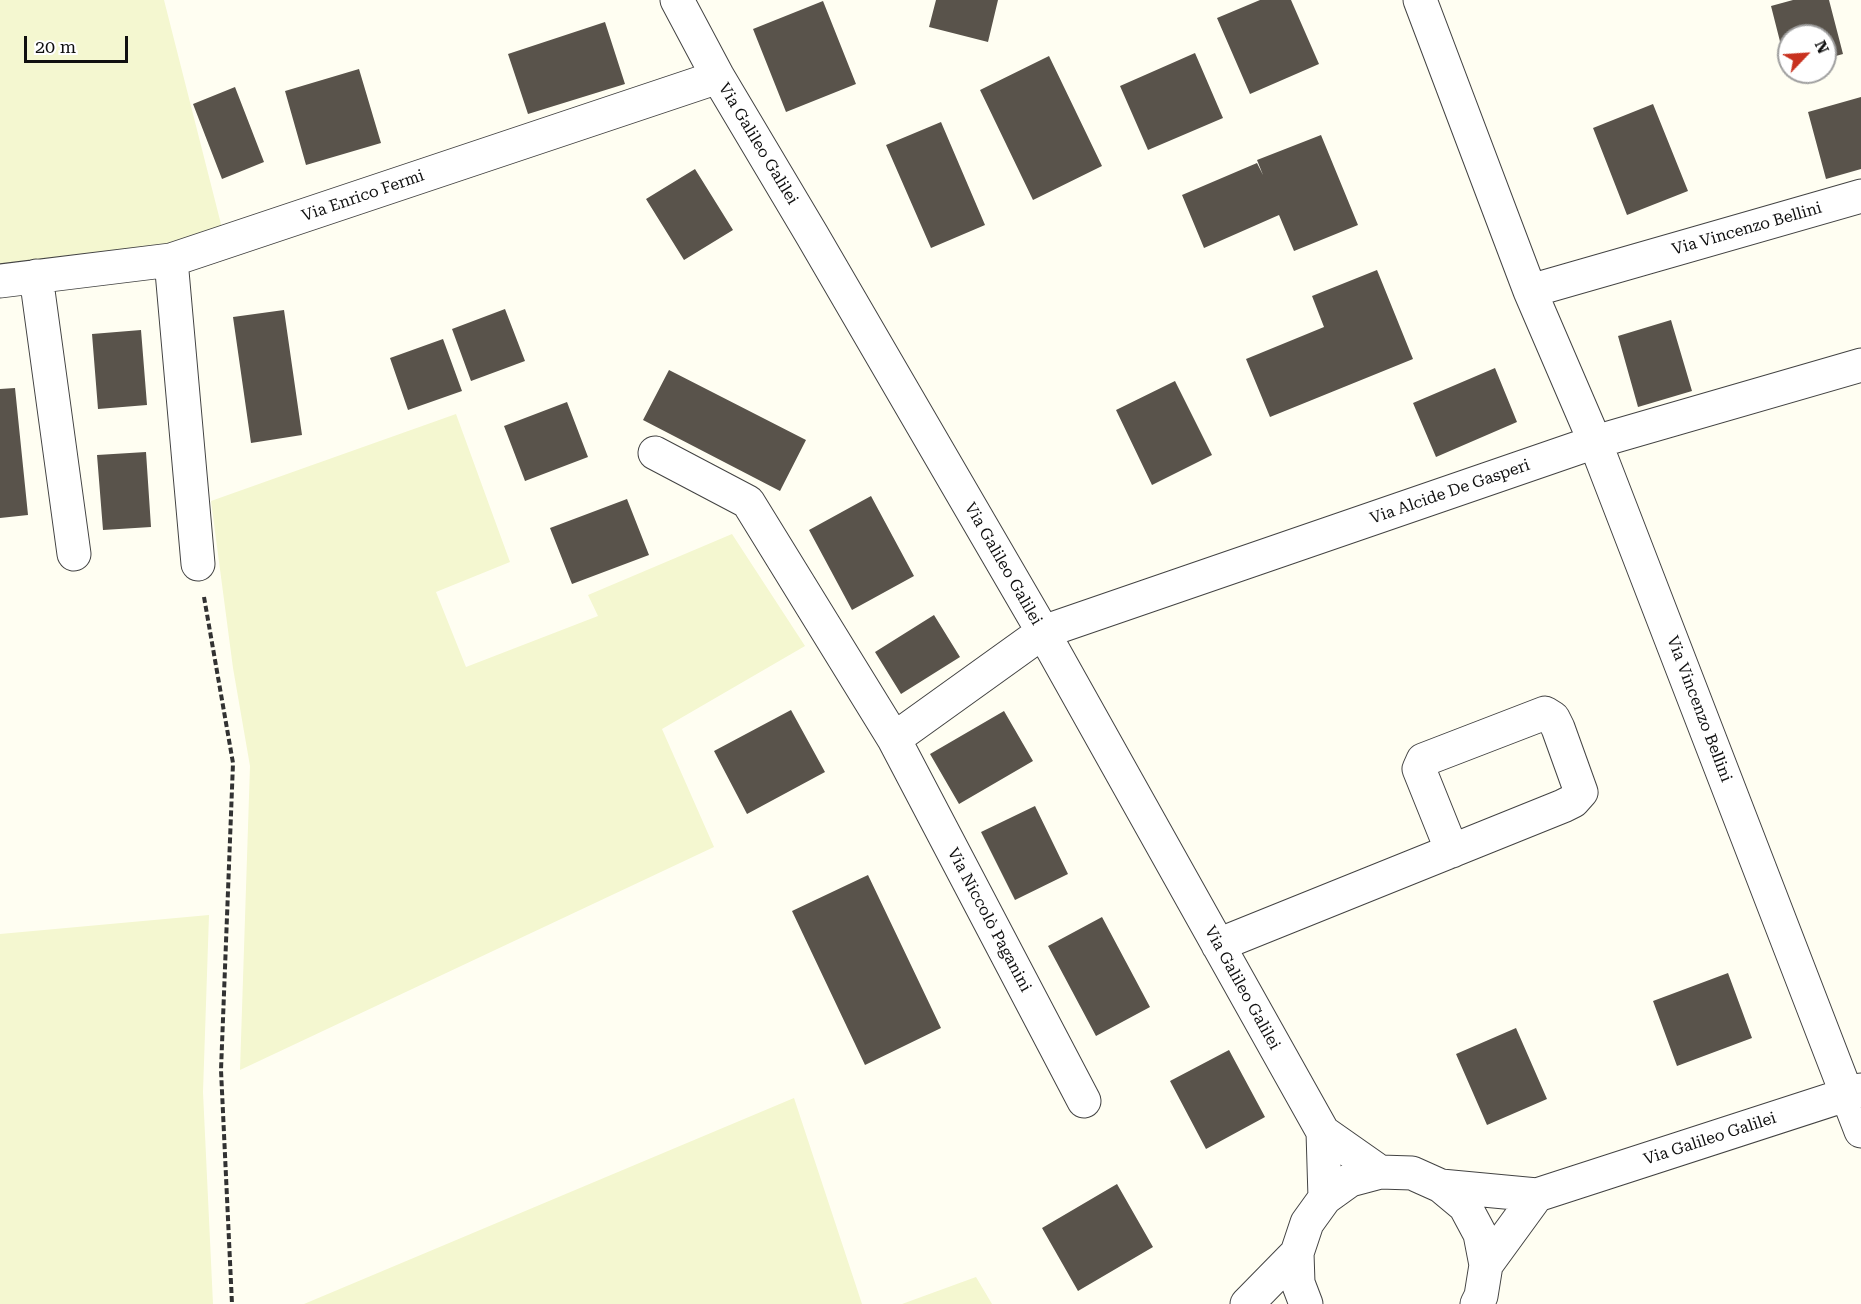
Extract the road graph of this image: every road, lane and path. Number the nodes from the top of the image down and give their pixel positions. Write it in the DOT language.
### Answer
graph roads {
  1 [pos="677,0"];
  2 [pos="1419,0"];
  3 [pos="718,77"];
  4 [pos="1861,196"];
  5 [pos="171,260"];
  6 [pos="36,276"];
  7 [pos="0,281"];
  8 [pos="1530,291"];
  9 [pos="1861,365"];
  10 [pos="1595,441"];
  11 [pos="655,453"];
  12 [pos="74,554"];
  13 [pos="198,564"];
  14 [pos="1043,632"];
  15 [pos="894,740"];
  16 [pos="1452,851"];
  17 [pos="1218,945"];
  18 [pos="1855,1092"];
  19 [pos="1084,1101"];
  20 [pos="1861,1131"];
  21 [pos="1323,1132"];
  22 [pos="1380,1172"];
  23 [pos="1441,1185"];
  24 [pos="1537,1195"];
  25 [pos="1325,1198"];
  26 [pos="1297,1253"];
  27 [pos="1486,1265"];
  28 [pos="232,1304"];
  29 [pos="1247,1304"];
  30 [pos="1306,1304"];
  31 [pos="1477,1304"];
  1 -- 3 [label="street, Via Galileo Galilei"];
  2 -- 8 [label="street, Via Vincenzo Bellini"];
  3 -- 5 [label="street, Via Enrico Fermi"];
  3 -- 14 [label="street, Via Galileo Galilei"];
  4 -- 8 [label="street, Via Vincenzo Bellini"];
  5 -- 6 [label="street, Via Enrico Fermi"];
  5 -- 13 [label="street"];
  6 -- 7 [label="street, Via Enrico Fermi"];
  6 -- 12 [label="street"];
  8 -- 10 [label="street, Via Vincenzo Bellini"];
  9 -- 10 [label="street, Via Alcide De Gasperi"];
  10 -- 14 [label="street, Via Alcide De Gasperi"];
  10 -- 18 [label="street, Via Vincenzo Bellini"];
  11 -- 15 [label="street, Via Niccolò Paganini"];
  13 -- 28 [label="path"];
  14 -- 15 [label="street"];
  14 -- 17 [label="street, Via Galileo Galilei"];
  15 -- 19 [label="street, Via Niccolò Paganini"];
  16 -- 16 [label="street"];
  16 -- 17 [label="street"];
  17 -- 21 [label="street, Via Galileo Galilei"];
  18 -- 20 [label="street, Via Vincenzo Bellini"];
  18 -- 24 [label="street, Via Galileo Galilei"];
  21 -- 22 [label="street, Via Galileo Galilei"];
  21 -- 25 [label="street, Via Galileo Galilei"];
  22 -- 23 [label="street, Via Galileo Galilei"];
  22 -- 25 [label="street, Via Galileo Galilei"];
  23 -- 24 [label="street, Via Galileo Galilei"];
  23 -- 27 [label="street, Via Galileo Galilei"];
  24 -- 27 [label="street, Via Galileo Galilei"];
  25 -- 26 [label="street, Via Galileo Galilei"];
  26 -- 29 [label="street, Via Galileo Galilei"];
  26 -- 30 [label="street, Via Galileo Galilei"];
  27 -- 31 [label="street, Via Galileo Galilei"];
}
